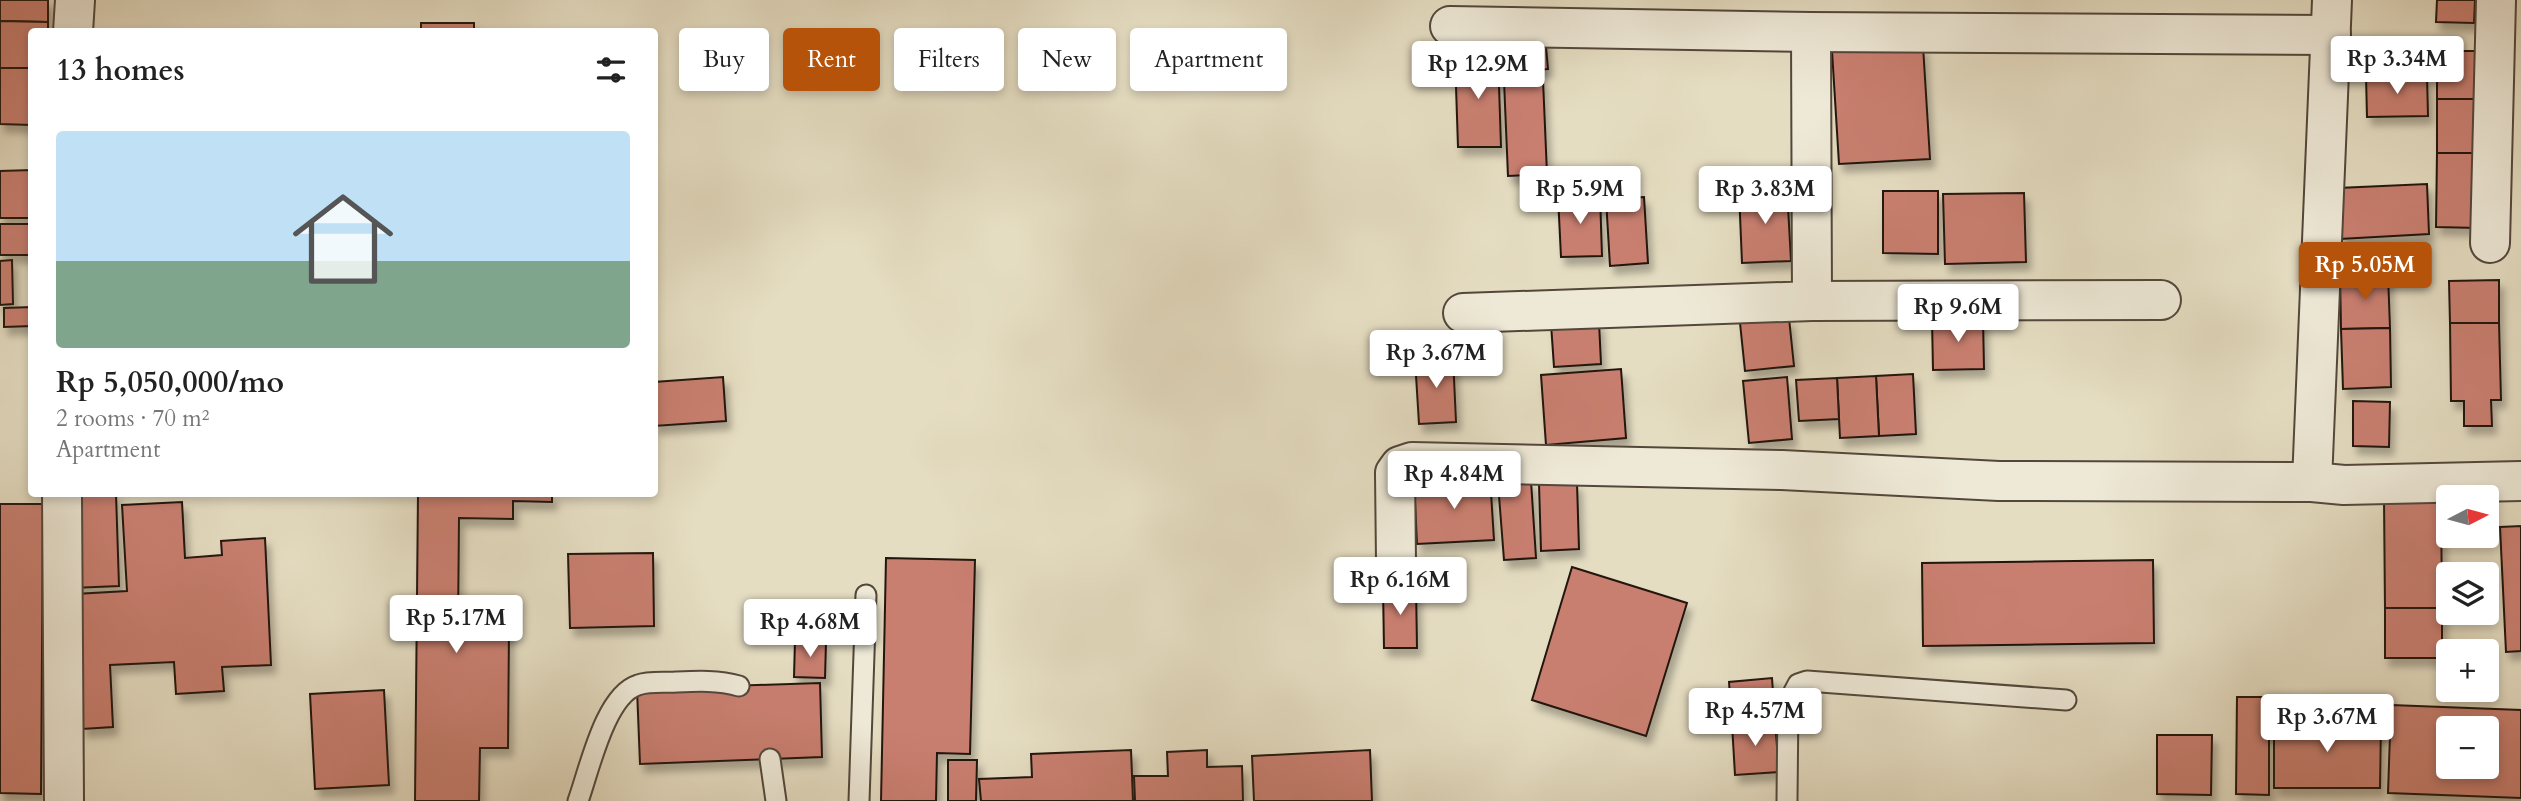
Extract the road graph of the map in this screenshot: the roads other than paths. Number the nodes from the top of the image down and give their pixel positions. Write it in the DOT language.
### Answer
graph roads {
  1 [pos="75,0"];
  2 [pos="2496,0"];
  3 [pos="2331,18"];
  4 [pos="1450,26"];
  5 [pos="73,28"];
  6 [pos="1811,32"];
  7 [pos="2490,243"];
  8 [pos="2161,300"];
  9 [pos="1812,301"];
  10 [pos="1463,313"];
  11 [pos="2521,481"];
  12 [pos="2312,482"];
  13 [pos="62,497"];
  14 [pos="1396,561"];
  15 [pos="866,595"];
  16 [pos="739,686"];
  17 [pos="2066,700"];
  18 [pos="770,759"];
  19 [pos="64,801"];
  20 [pos="578,801"];
  21 [pos="776,801"];
  22 [pos="859,801"];
  23 [pos="1787,801"];
  1 -- 5 [label="street"];
  2 -- 7 [label="street"];
  3 -- 6 [label="street"];
  3 -- 12 [label="street"];
  4 -- 6 [label="street"];
  6 -- 9 [label="street"];
  8 -- 9 [label="street"];
  9 -- 10 [label="street"];
  11 -- 12 [label="street"];
  12 -- 14 [label="street"];
  13 -- 19 [label="street"];
  15 -- 22 [label="lane"];
  16 -- 20 [label="lane"];
  17 -- 23 [label="lane"];
  18 -- 21 [label="lane"];
}
